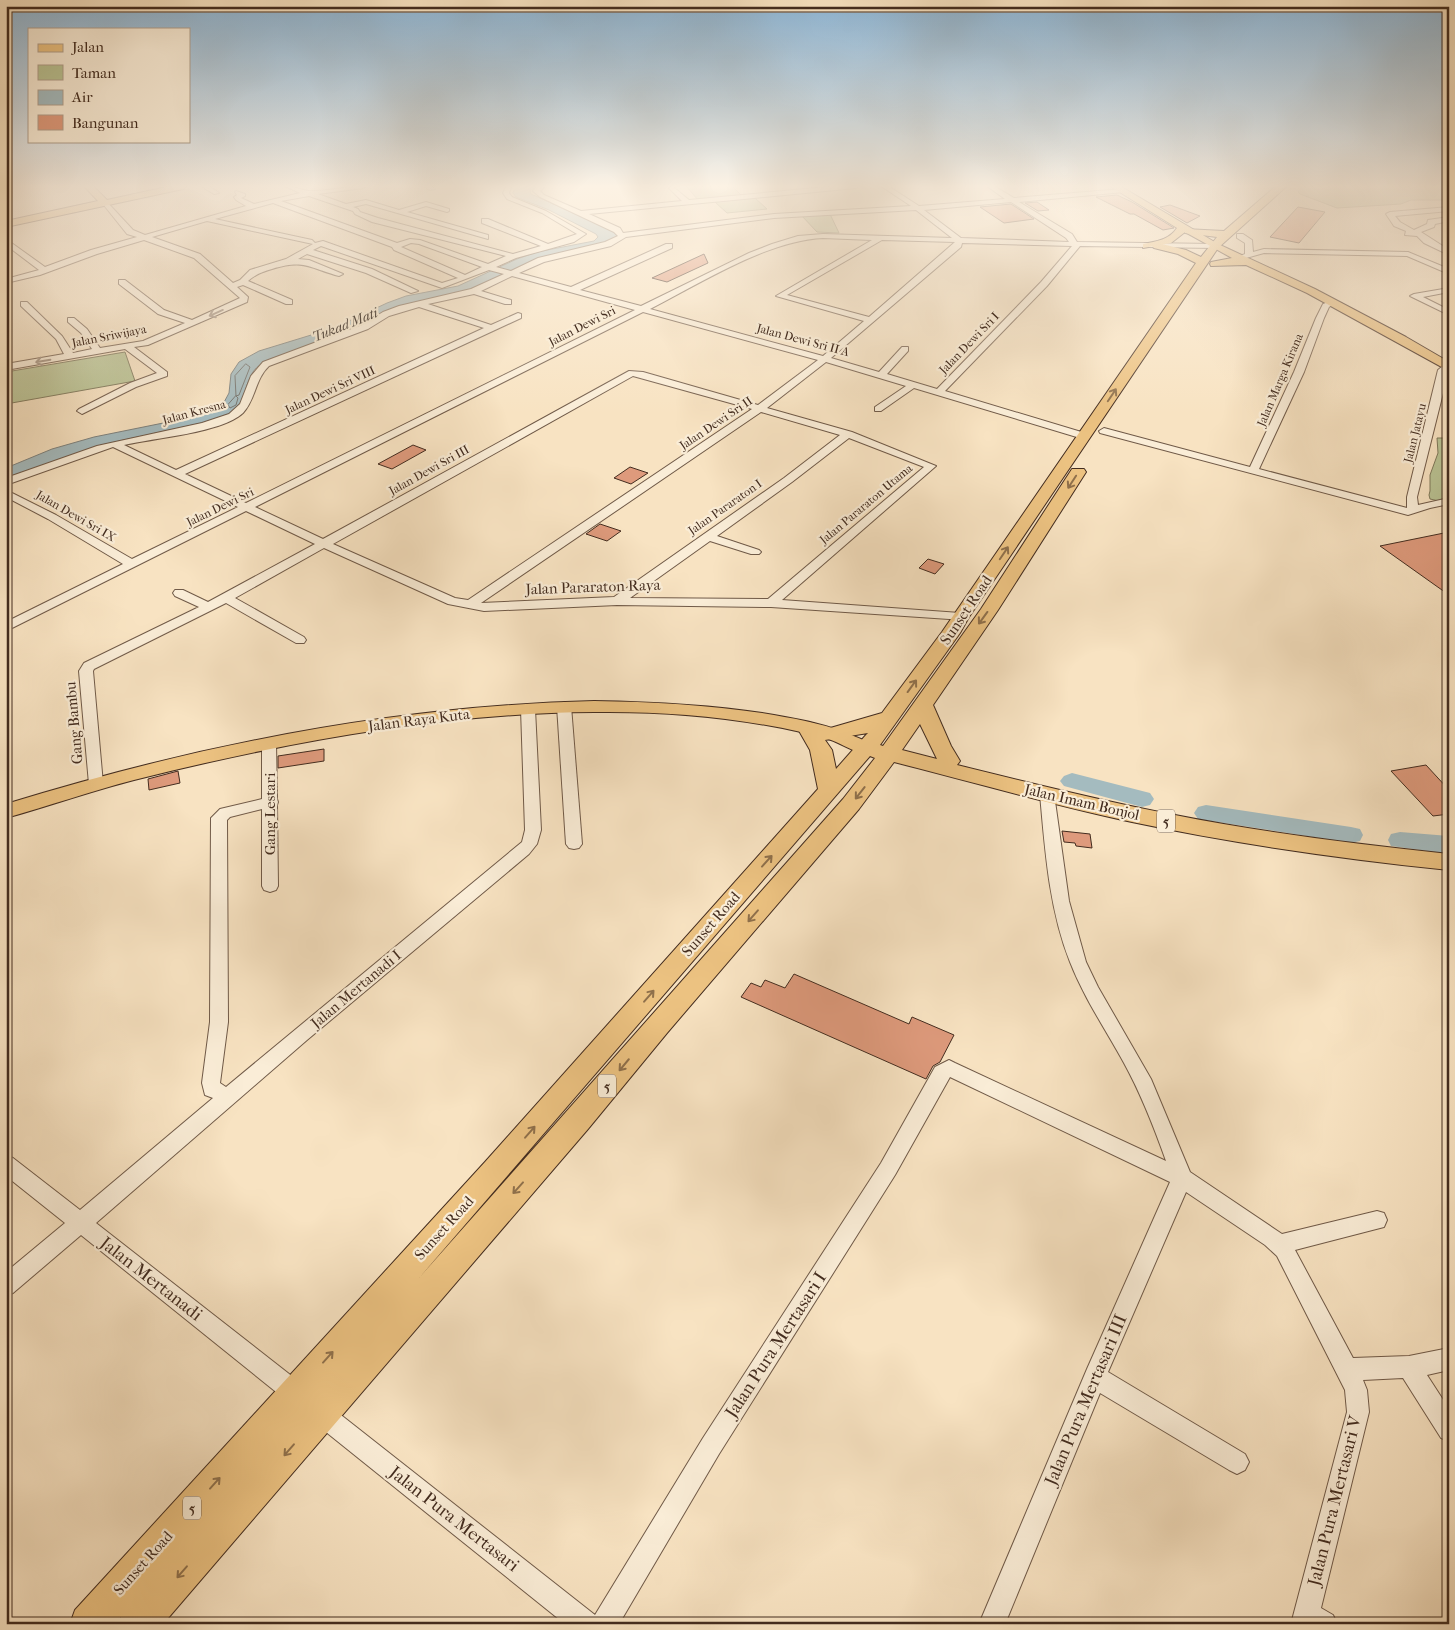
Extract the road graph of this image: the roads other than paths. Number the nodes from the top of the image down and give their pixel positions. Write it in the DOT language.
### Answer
graph roads {
  1 [pos="32,262"];
  2 [pos="65,262"];
  3 [pos="204,262"];
  4 [pos="286,262"];
  5 [pos="306,262"];
  6 [pos="340,262"];
  7 [pos="374,262"];
  8 [pos="429,262"];
  9 [pos="475,262"];
  10 [pos="500,262"];
  11 [pos="539,262"];
  12 [pos="631,262"];
  13 [pos="737,262"];
  14 [pos="839,262"];
  15 [pos="938,262"];
  16 [pos="1063,262"];
  17 [pos="1209,262"];
  18 [pos="1210,262"];
  19 [pos="1255,262"];
  20 [pos="1426,262"];
  21 [pos="489,267"];
  22 [pos="44,270"];
  23 [pos="1449,272"];
  24 [pos="513,273"];
  25 [pos="338,274"];
  26 [pos="465,278"];
  27 [pos="6,281"];
  28 [pos="122,282"];
  29 [pos="244,282"];
  30 [pos="231,286"];
  31 [pos="442,286"];
  32 [pos="572,290"];
  33 [pos="1449,290"];
  34 [pos="414,291"];
  35 [pos="474,292"];
  36 [pos="396,295"];
  37 [pos="289,302"];
  38 [pos="508,302"];
  39 [pos="1333,302"];
  40 [pos="417,303"];
  41 [pos="24,304"];
  42 [pos="642,310"];
  43 [pos="1449,313"];
  44 [pos="518,316"];
  45 [pos="71,320"];
  46 [pos="871,320"];
  47 [pos="194,323"];
  48 [pos="492,328"];
  49 [pos="128,347"];
  50 [pos="905,349"];
  51 [pos="98,352"];
  52 [pos="70,356"];
  53 [pos="825,359"];
  54 [pos="1448,365"];
  55 [pos="6,367"];
  56 [pos="881,375"];
  57 [pos="135,384"];
  58 [pos="913,385"];
  59 [pos="939,392"];
  60 [pos="144,394"];
  61 [pos="759,409"];
  62 [pos="878,409"];
  63 [pos="82,410"];
  64 [pos="1104,431"];
  65 [pos="848,434"];
  66 [pos="1084,436"];
  67 [pos="114,444"];
  68 [pos="1253,470"];
  69 [pos="178,473"];
  70 [pos="6,482"];
  71 [pos="6,493"];
  72 [pos="1449,501"];
  73 [pos="248,507"];
  74 [pos="1413,510"];
  75 [pos="707,536"];
  76 [pos="324,544"];
  77 [pos="755,552"];
  78 [pos="132,564"];
  79 [pos="180,593"];
  80 [pos="226,598"];
  81 [pos="617,601"];
  82 [pos="771,603"];
  83 [pos="468,605"];
  84 [pos="209,607"];
  85 [pos="960,617"];
  86 [pos="6,627"];
  87 [pos="300,640"];
  88 [pos="122,651"];
  89 [pos="922,704"];
  90 [pos="564,706"];
  91 [pos="528,709"];
  92 [pos="889,718"];
  93 [pos="825,733"];
  94 [pos="270,743"];
  95 [pos="881,747"];
  96 [pos="950,760"];
  97 [pos="96,784"];
  98 [pos="828,791"];
  99 [pos="1047,794"];
  100 [pos="271,802"];
  101 [pos="6,810"];
  102 [pos="574,844"];
  103 [pos="1449,851"];
  104 [pos="1449,862"];
  105 [pos="270,886"];
  106 [pos="625,1024"];
  107 [pos="650,1035"];
  108 [pos="949,1068"];
  109 [pos="228,1098"];
  110 [pos="6,1164"];
  111 [pos="1182,1178"];
  112 [pos="1377,1220"];
  113 [pos="80,1222"];
  114 [pos="1279,1244"];
  115 [pos="6,1286"];
  116 [pos="1449,1359"];
  117 [pos="1409,1367"];
  118 [pos="1347,1369"];
  119 [pos="1095,1377"];
  120 [pos="308,1403"];
  121 [pos="1449,1430"];
  122 [pos="1237,1462"];
  123 [pos="1312,1621"];
  124 [pos="89,1624"];
  125 [pos="137,1624"];
  126 [pos="586,1624"];
  127 [pos="604,1624"];
  128 [pos="992,1624"];
  1 -- 22 [label="street"];
  2 -- 22 [label="street"];
  3 -- 30 [label="street, Jalan Sriwijaya"];
  4 -- 29 [label="street"];
  5 -- 25 [label="street"];
  6 -- 34 [label="street"];
  7 -- 31 [label="street"];
  8 -- 26 [label="street"];
  9 -- 21 [label="street, Jalan Dewi Sri II A"];
  10 -- 21 [label="street"];
  11 -- 24 [label="street, Jalan Kresna"];
  12 -- 32 [label="street"];
  13 -- 42 [label="street, Jalan Dewi Sri"];
  14 -- 46 [label="street"];
  15 -- 46 [label="street, Jalan Dewi Sri II"];
  16 -- 59 [label="street, Jalan Dewi Sri I"];
  66 -- 17 [label="highway, Sunset Road, one-way"];
  18 -- 64 [label="highway, Sunset Road"];
  19 -- 39 [label="main road"];
  20 -- 23 [label="street"];
  21 -- 24 [label="street, Jalan Dewi Sri II A"];
  21 -- 26 [label="street"];
  22 -- 27 [label="street"];
  24 -- 32 [label="street, Jalan Dewi Sri II A"];
  24 -- 35 [label="street, Jalan Kresna"];
  26 -- 31 [label="street"];
  28 -- 47 [label="street"];
  29 -- 30 [label="street"];
  29 -- 37 [label="street"];
  30 -- 47 [label="street, Jalan Sriwijaya, one-way"];
  31 -- 34 [label="street"];
  32 -- 42 [label="street, Jalan Dewi Sri II A"];
  33 -- 43 [label="street"];
  34 -- 36 [label="street"];
  35 -- 38 [label="street"];
  35 -- 40 [label="street, Jalan Kresna"];
  39 -- 54 [label="main road"];
  39 -- 68 [label="street, Jalan Marga Kirana"];
  40 -- 48 [label="street"];
  40 -- 67 [label="street, Jalan Kresna"];
  41 -- 52 [label="street"];
  42 -- 53 [label="street, Jalan Dewi Sri II A"];
  42 -- 73 [label="street, Jalan Dewi Sri"];
  44 -- 48 [label="street, Jalan Dewi Sri VIII"];
  45 -- 51 [label="street"];
  46 -- 53 [label="street, Jalan Dewi Sri II"];
  47 -- 49 [label="street, Jalan Sriwijaya"];
  48 -- 69 [label="street, Jalan Dewi Sri VIII"];
  49 -- 51 [label="street, Jalan Sriwijaya"];
  49 -- 57 [label="street"];
  50 -- 56 [label="street"];
  51 -- 52 [label="street, Jalan Sriwijaya"];
  52 -- 55 [label="street, Jalan Sriwijaya, one-way"];
  53 -- 56 [label="street, Jalan Dewi Sri II A"];
  53 -- 61 [label="street, Jalan Dewi Sri II"];
  54 -- 74 [label="street, Jalan Jatayu"];
  56 -- 58 [label="street, Jalan Dewi Sri II A"];
  57 -- 60 [label="street"];
  57 -- 63 [label="street"];
  58 -- 59 [label="street, Jalan Dewi Sri II A"];
  58 -- 62 [label="street"];
  59 -- 66 [label="street, Jalan Dewi Sri II A"];
  61 -- 65 [label="street, Jalan Pararaton Utama"];
  61 -- 76 [label="street, Jalan Dewi Sri III"];
  61 -- 83 [label="street, Jalan Dewi Sri II"];
  64 -- 68 [label="street"];
  64 -- 89 [label="highway, Sunset Road, one-way"];
  65 -- 75 [label="street, Jalan Pararaton I"];
  65 -- 82 [label="street, Jalan Pararaton Utama"];
  85 -- 66 [label="highway, Sunset Road, one-way"];
  67 -- 69 [label="street, Jalan Pararaton Raya"];
  67 -- 70 [label="street, Jalan Kresna"];
  68 -- 74 [label="street"];
  69 -- 73 [label="street, Jalan Pararaton Raya"];
  71 -- 78 [label="street, Jalan Dewi Sri IX"];
  72 -- 74 [label="street"];
  73 -- 76 [label="street, Jalan Pararaton Raya"];
  73 -- 78 [label="street, Jalan Dewi Sri"];
  75 -- 77 [label="street"];
  75 -- 81 [label="street, Jalan Pararaton I"];
  76 -- 80 [label="street, Jalan Dewi Sri III"];
  76 -- 83 [label="street, Jalan Pararaton Raya"];
  78 -- 86 [label="street, Jalan Dewi Sri"];
  79 -- 84 [label="street"];
  80 -- 84 [label="street, Jalan Dewi Sri III"];
  80 -- 87 [label="street"];
  81 -- 82 [label="street, Jalan Pararaton Raya"];
  81 -- 83 [label="street, Jalan Pararaton Raya"];
  82 -- 85 [label="street, Jalan Pararaton Raya"];
  84 -- 88 [label="street, Jalan Dewi Sri III"];
  92 -- 85 [label="highway, Sunset Road, one-way"];
  88 -- 97 [label="street, Gang Bambu"];
  89 -- 95 [label="highway, Sunset Road"];
  89 -- 96 [label="highway"];
  90 -- 91 [label="main road, Jalan Raya Kuta"];
  90 -- 93 [label="main road, Jalan Raya Kuta"];
  90 -- 102 [label="street"];
  91 -- 94 [label="main road, Jalan Raya Kuta"];
  91 -- 109 [label="street, Jalan Mertanadi I"];
  92 -- 93 [label="highway"];
  92 -- 95 [label="highway, Sunset Road"];
  93 -- 95 [label="main road, Jalan Raya Kuta"];
  93 -- 98 [label="highway"];
  94 -- 97 [label="main road, Jalan Raya Kuta"];
  94 -- 100 [label="street, Gang Lestari"];
  95 -- 96 [label="highway, Jalan Imam Bonjol / 5"];
  95 -- 98 [label="highway, Sunset Road / 5"];
  95 -- 99 [label="highway, Jalan Imam Bonjol / 5"];
  95 -- 107 [label="highway, Sunset Road / 5, one-way"];
  96 -- 103 [label="highway, Jalan Imam Bonjol / 5"];
  97 -- 101 [label="main road, Jalan Raya Kuta"];
  106 -- 98 [label="highway, Sunset Road / 5, one-way"];
  99 -- 104 [label="highway, Jalan Imam Bonjol / 5"];
  99 -- 111 [label="street"];
  100 -- 105 [label="street, Gang Lestari"];
  100 -- 109 [label="street"];
  106 -- 107 [label="highway"];
  120 -- 106 [label="highway, Sunset Road / 5, one-way"];
  107 -- 120 [label="highway, Sunset Road / 5, one-way"];
  108 -- 111 [label="street, Jalan Pura Mertasari V"];
  108 -- 127 [label="street, Jalan Pura Mertasari I"];
  109 -- 113 [label="street, Jalan Mertanadi I"];
  110 -- 113 [label="street, Jalan Mertanadi"];
  111 -- 114 [label="street, Jalan Pura Mertasari V"];
  111 -- 119 [label="street, Jalan Pura Mertasari III"];
  112 -- 114 [label="street"];
  113 -- 115 [label="street, Jalan Mertanadi I"];
  113 -- 120 [label="street, Jalan Mertanadi"];
  114 -- 118 [label="street, Jalan Pura Mertasari V"];
  116 -- 117 [label="street"];
  117 -- 118 [label="street"];
  117 -- 121 [label="street"];
  118 -- 123 [label="street, Jalan Pura Mertasari V"];
  119 -- 122 [label="street"];
  119 -- 128 [label="street, Jalan Pura Mertasari III"];
  124 -- 120 [label="highway, Sunset Road / 5, one-way"];
  120 -- 125 [label="highway, Sunset Road / 5, one-way"];
  120 -- 126 [label="street, Jalan Pura Mertasari"];
}
